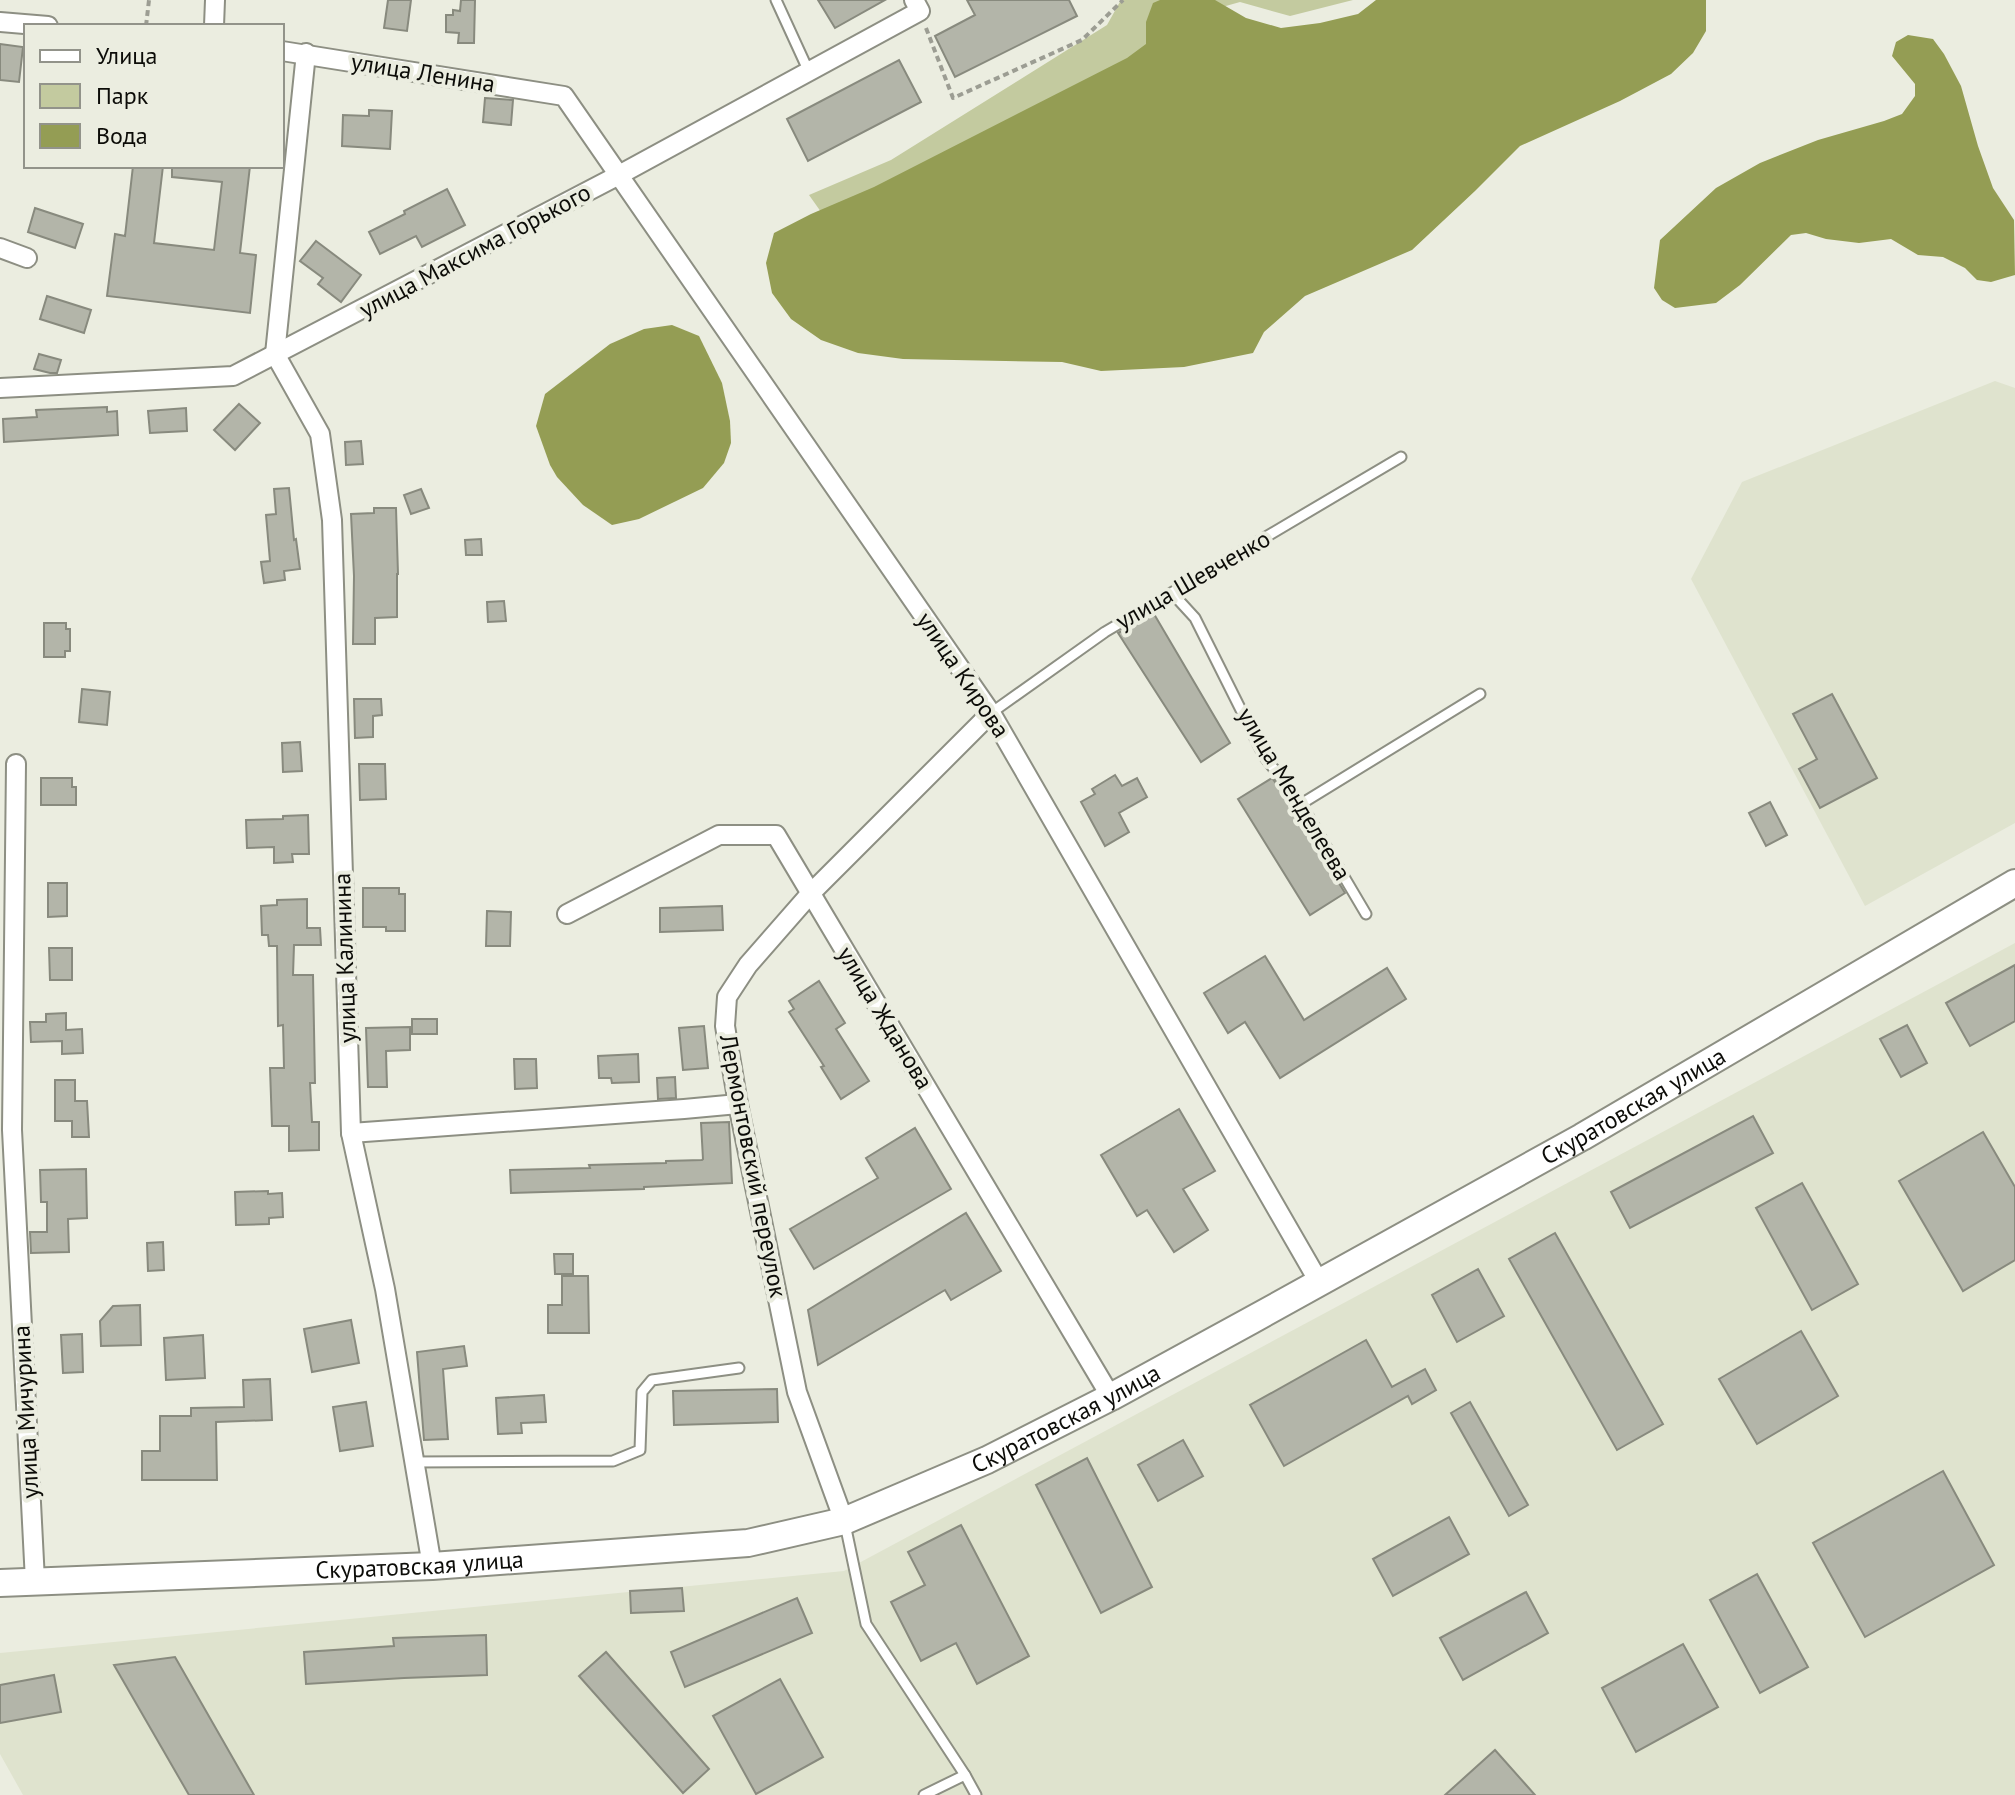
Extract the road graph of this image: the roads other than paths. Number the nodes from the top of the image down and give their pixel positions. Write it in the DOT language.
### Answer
graph roads {
  1 [pos="215,0"];
  2 [pos="776,0"];
  3 [pos="917,6"];
  4 [pos="0,22"];
  5 [pos="24,24"];
  6 [pos="214,24"];
  7 [pos="284,51"];
  8 [pos="306,53"];
  9 [pos="809,72"];
  10 [pos="564,96"];
  11 [pos="619,175"];
  12 [pos="0,248"];
  13 [pos="27,258"];
  14 [pos="275,354"];
  15 [pos="0,388"];
  16 [pos="1401,457"];
  17 [pos="1173,594"];
  18 [pos="1480,694"];
  19 [pos="991,713"];
  20 [pos="16,764"];
  21 [pos="1301,804"];
  22 [pos="2015,883"];
  23 [pos="811,893"];
  24 [pos="567,914"];
  25 [pos="1366,914"];
  26 [pos="738,1104"];
  27 [pos="351,1133"];
  28 [pos="1319,1282"];
  29 [pos="739,1368"];
  30 [pos="1111,1397"];
  31 [pos="414,1462"];
  32 [pos="844,1521"];
  33 [pos="432,1566"];
  34 [pos="35,1581"];
  35 [pos="0,1583"];
  36 [pos="965,1775"];
  37 [pos="924,1795"];
  38 [pos="976,1795"];
  1 -- 6 [label="street"];
  2 -- 9 [label="lane"];
  3 -- 9 [label="street, улица Максима Горького"];
  4 -- 5 [label="street"];
  7 -- 8 [label="street, улица Ленина"];
  8 -- 10 [label="street, улица Ленина"];
  8 -- 14 [label="street"];
  9 -- 11 [label="street, улица Максима Горького"];
  10 -- 11 [label="street, улица Кирова"];
  11 -- 14 [label="street, улица Максима Горького"];
  11 -- 19 [label="street, улица Кирова"];
  12 -- 13 [label="street"];
  14 -- 15 [label="street, улица Максима Горького"];
  14 -- 27 [label="street, улица Калинина"];
  16 -- 17 [label="lane, улица Шевченко"];
  17 -- 19 [label="lane, улица Шевченко"];
  17 -- 21 [label="lane, улица Менделеева"];
  18 -- 21 [label="lane"];
  19 -- 23 [label="street, Лермонтовский переулок"];
  19 -- 28 [label="street, улица Кирова"];
  20 -- 34 [label="street, улица Мичурина"];
  21 -- 25 [label="lane, улица Менделеева"];
  22 -- 28 [label="street, Скуратовская улица"];
  23 -- 24 [label="street, улица Жданова"];
  23 -- 26 [label="street, Лермонтовский переулок"];
  23 -- 30 [label="street, улица Жданова"];
  26 -- 27 [label="street"];
  26 -- 32 [label="street, Лермонтовский переулок"];
  27 -- 31 [label="street, улица Калинина"];
  28 -- 30 [label="street, Скуратовская улица"];
  29 -- 31 [label="lane"];
  30 -- 32 [label="street, Скуратовская улица"];
  31 -- 33 [label="street, улица Калинина"];
  32 -- 33 [label="street, Скуратовская улица"];
  32 -- 36 [label="lane"];
  33 -- 34 [label="street, Скуратовская улица"];
  34 -- 35 [label="street, Скуратовская улица"];
  36 -- 37 [label="lane"];
  36 -- 38 [label="lane"];
}
